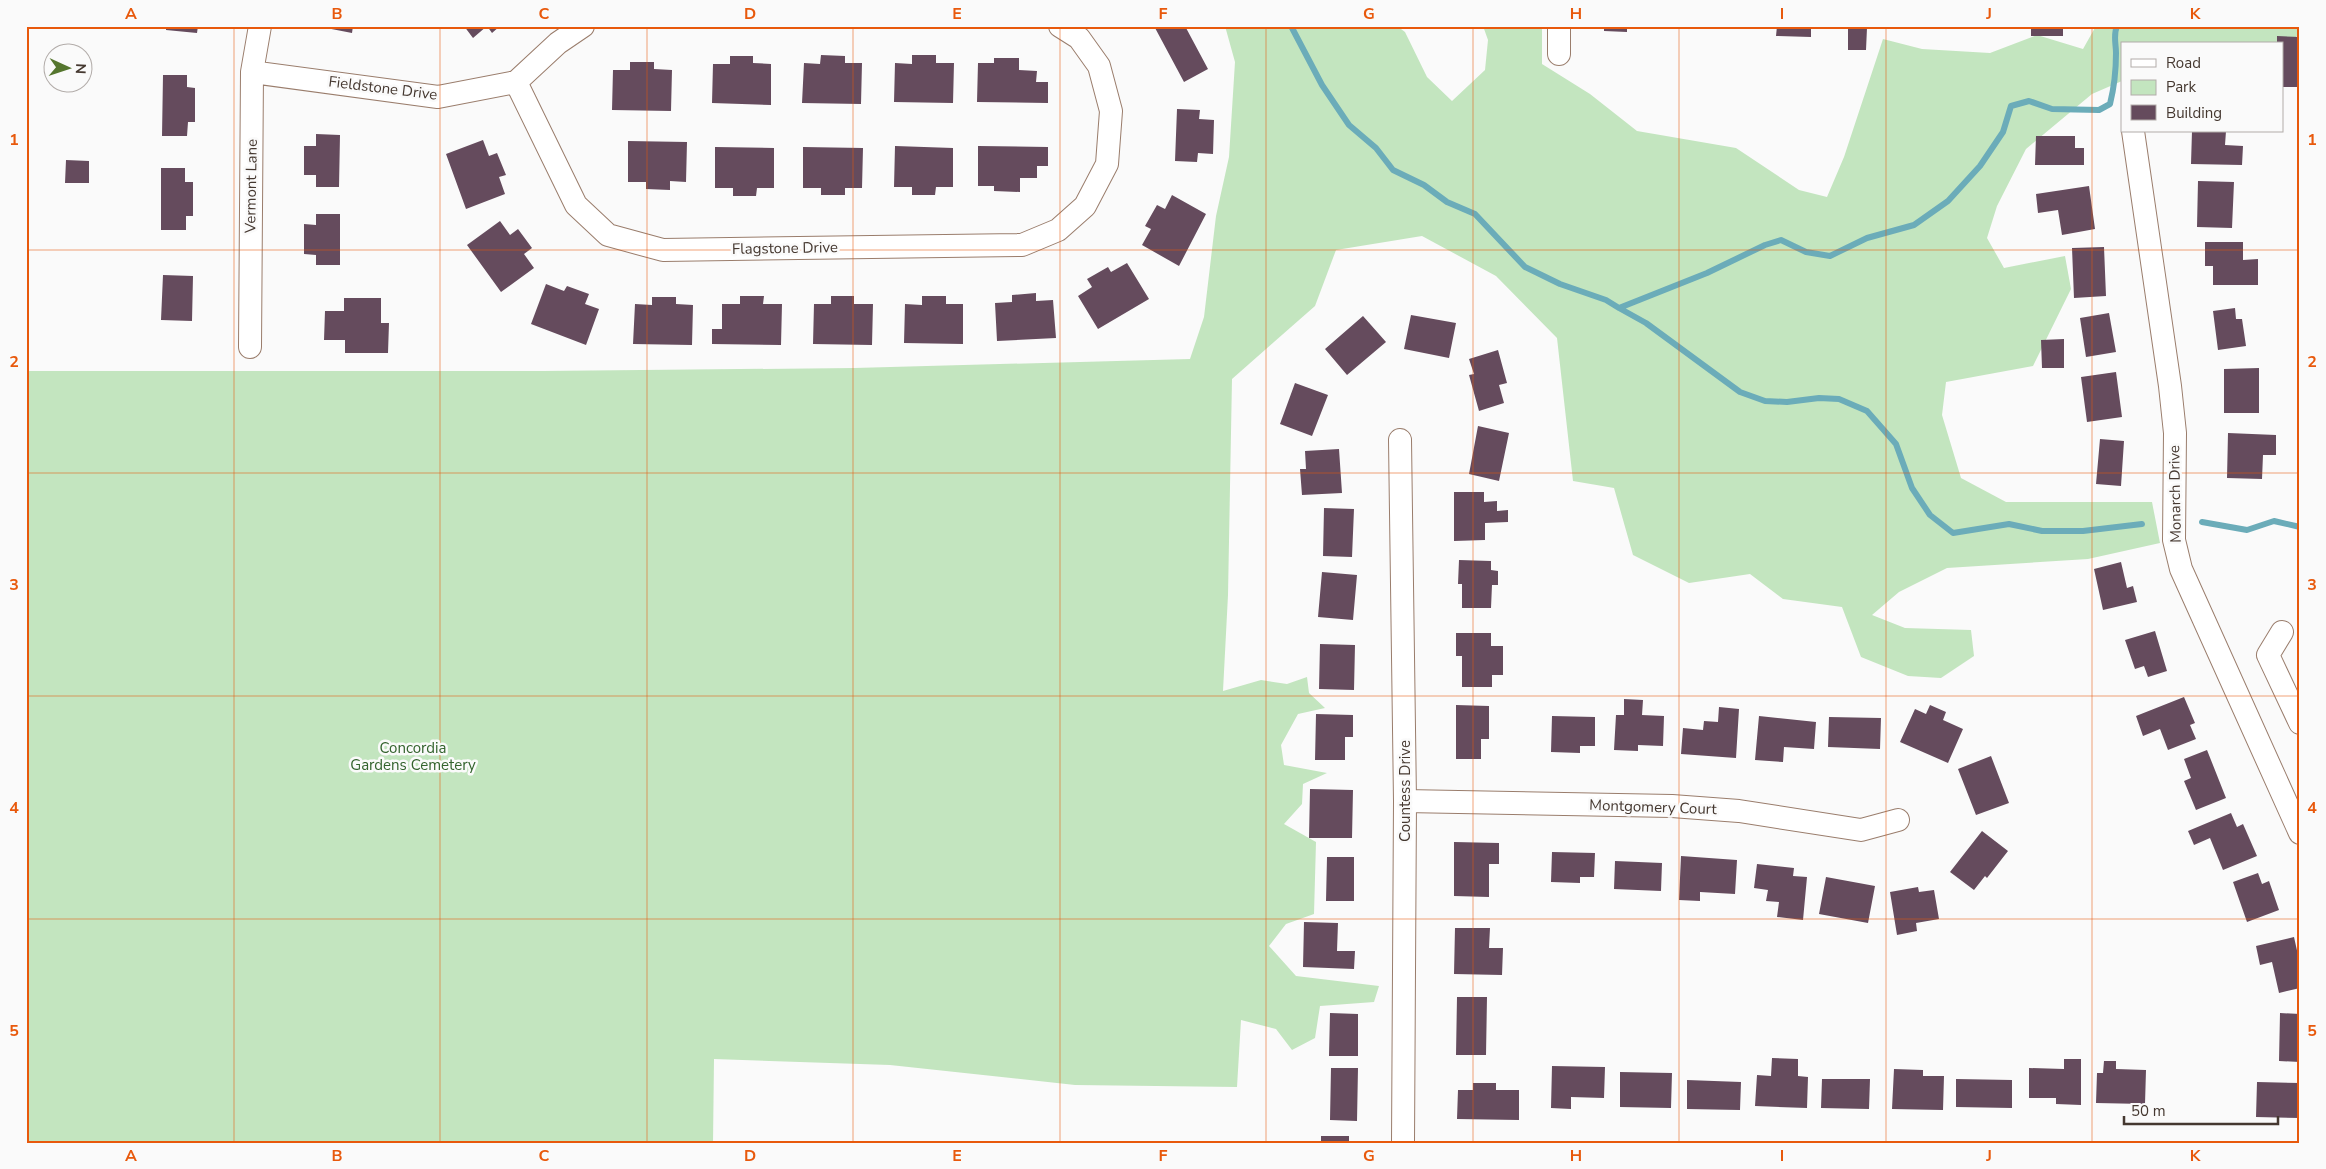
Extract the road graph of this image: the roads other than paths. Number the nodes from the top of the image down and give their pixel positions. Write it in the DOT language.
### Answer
graph roads {
  1 [pos="260,26"];
  2 [pos="583,26"];
  3 [pos="1060,26"];
  4 [pos="1559,26"];
  5 [pos="1559,54"];
  6 [pos="252,72"];
  7 [pos="516,82"];
  8 [pos="2133,132"];
  9 [pos="250,347"];
  10 [pos="1400,440"];
  11 [pos="2282,632"];
  12 [pos="2300,723"];
  13 [pos="1405,801"];
  14 [pos="1898,820"];
  15 [pos="2300,833"];
  16 [pos="1403,1143"];
  1 -- 6 [label="street, Vermont Lane"];
  2 -- 7 [label="street"];
  3 -- 7 [label="street, Flagstone Drive"];
  4 -- 5 [label="street"];
  6 -- 7 [label="street, Fieldstone Drive"];
  6 -- 9 [label="street, Vermont Lane"];
  8 -- 15 [label="street, Monarch Drive"];
  10 -- 13 [label="street, Countess Drive"];
  11 -- 12 [label="street"];
  13 -- 14 [label="street, Montgomery Court"];
  13 -- 16 [label="street, Countess Drive"];
}
